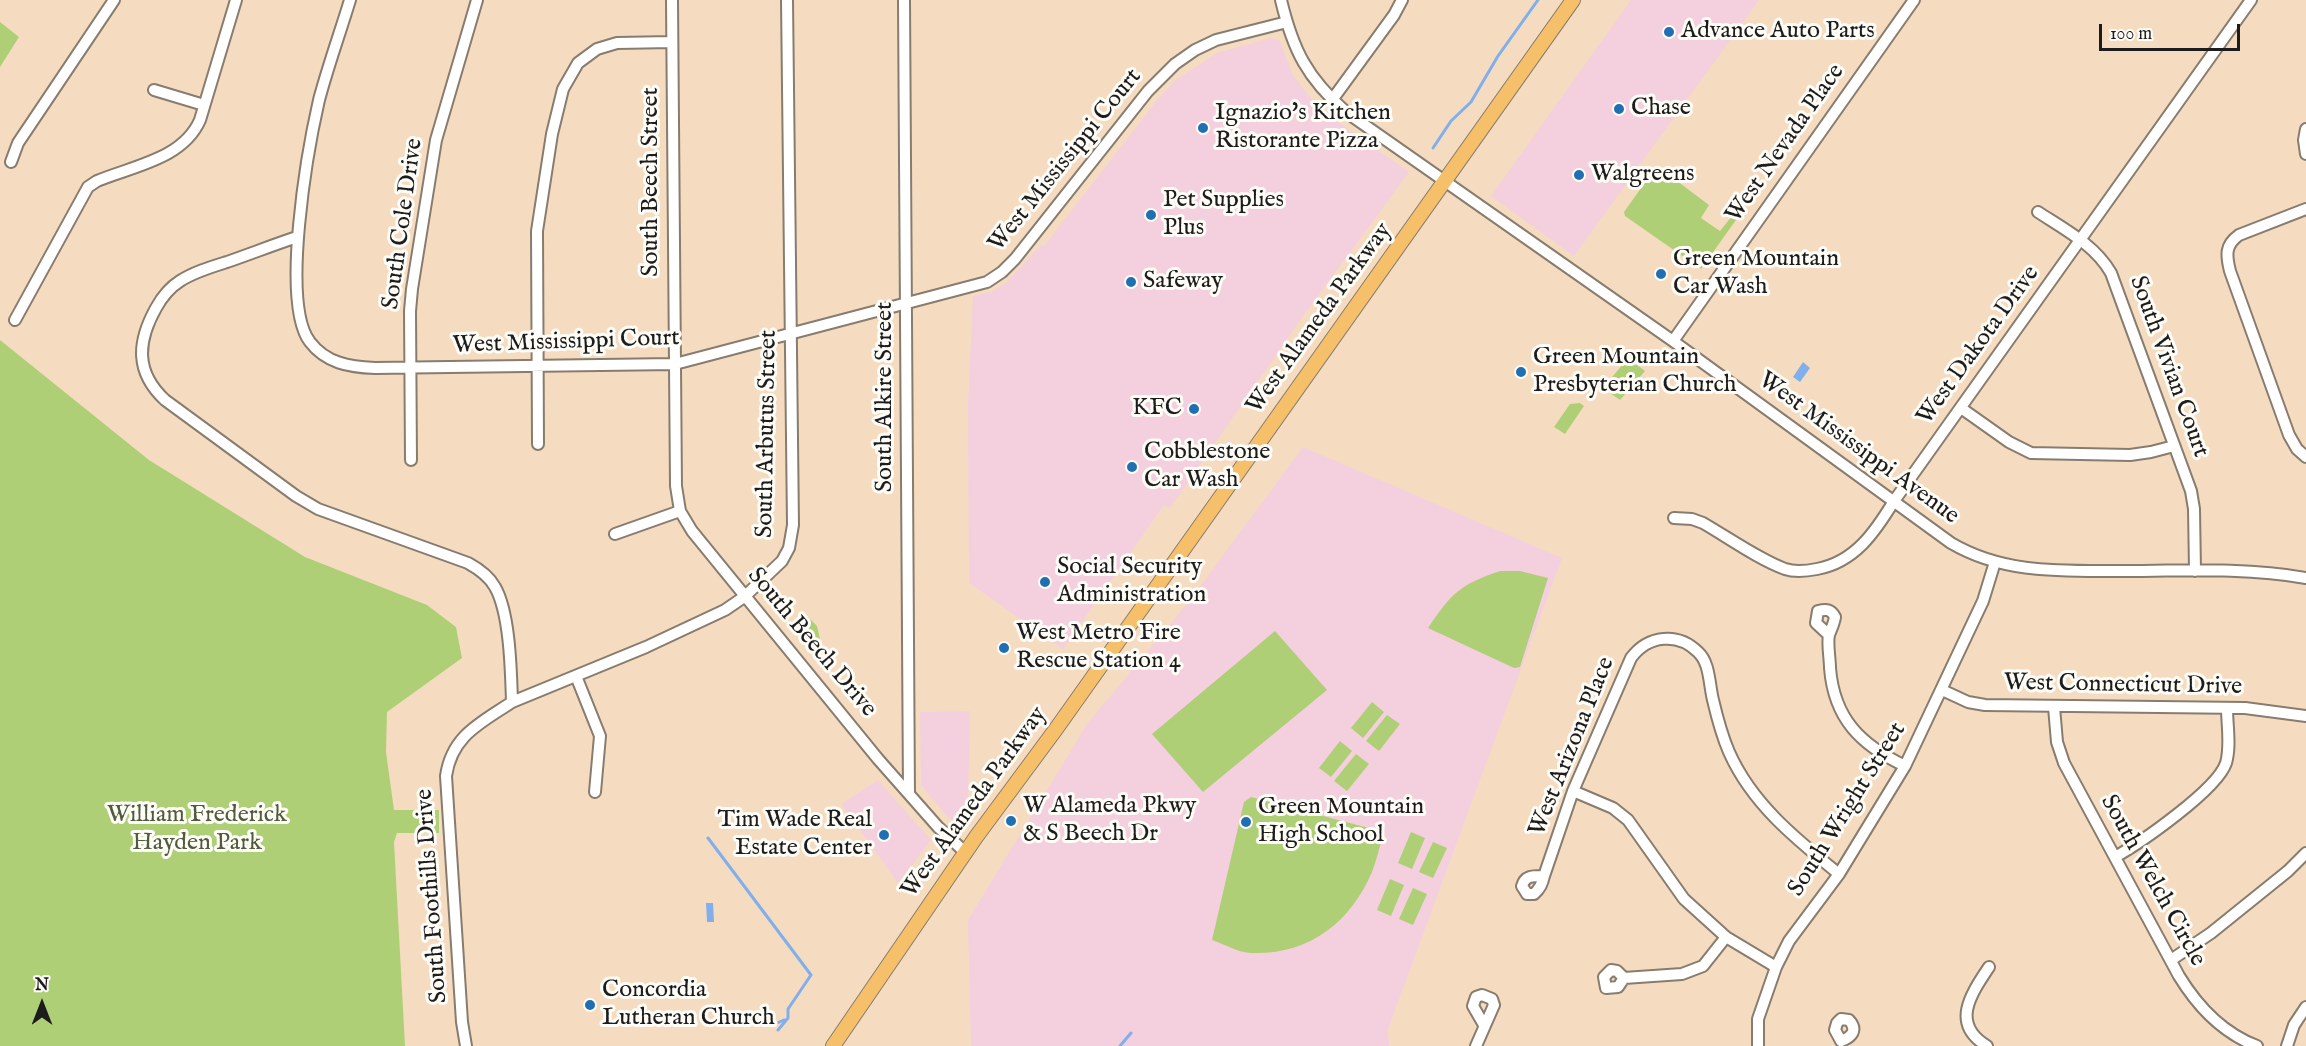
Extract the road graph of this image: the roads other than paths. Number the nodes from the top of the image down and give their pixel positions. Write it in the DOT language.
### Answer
graph roads {
  1 [pos="114,0"];
  2 [pos="236,0"];
  3 [pos="350,0"];
  4 [pos="477,0"];
  5 [pos="672,0"];
  6 [pos="787,0"];
  7 [pos="904,0"];
  8 [pos="1281,0"];
  9 [pos="1402,0"];
  10 [pos="1573,0"];
  11 [pos="1914,0"];
  12 [pos="2251,0"];
  13 [pos="1287,22"];
  14 [pos="672,42"];
  15 [pos="154,90"];
  16 [pos="1332,100"];
  17 [pos="204,105"];
  18 [pos="2306,129"];
  19 [pos="2306,154"];
  20 [pos="11,162"];
  21 [pos="1446,182"];
  22 [pos="2306,209"];
  23 [pos="2038,212"];
  24 [pos="297,237"];
  25 [pos="2080,241"];
  26 [pos="906,304"];
  27 [pos="15,320"];
  28 [pos="791,334"];
  29 [pos="1673,341"];
  30 [pos="675,364"];
  31 [pos="538,366"];
  32 [pos="411,368"];
  33 [pos="1961,408"];
  34 [pos="538,444"];
  35 [pos="2174,446"];
  36 [pos="2306,457"];
  37 [pos="411,460"];
  38 [pos="1894,501"];
  39 [pos="680,511"];
  40 [pos="1674,518"];
  41 [pos="615,534"];
  42 [pos="1995,562"];
  43 [pos="2195,571"];
  44 [pos="2306,578"];
  45 [pos="744,597"];
  46 [pos="1829,635"];
  47 [pos="576,676"];
  48 [pos="1942,690"];
  49 [pos="512,702"];
  50 [pos="2054,707"];
  51 [pos="2227,708"];
  52 [pos="2306,716"];
  53 [pos="1905,766"];
  54 [pos="1573,791"];
  55 [pos="595,792"];
  56 [pos="909,794"];
  57 [pos="966,853"];
  58 [pos="2306,853"];
  59 [pos="2115,857"];
  60 [pos="1839,873"];
  61 [pos="1544,876"];
  62 [pos="1726,938"];
  63 [pos="2171,960"];
  64 [pos="1776,967"];
  65 [pos="1989,967"];
  66 [pos="1624,978"];
  67 [pos="2306,1007"];
  68 [pos="1484,1025"];
  69 [pos="466,1046"];
  70 [pos="833,1046"];
  71 [pos="1476,1046"];
  72 [pos="1758,1046"];
  73 [pos="1987,1046"];
  74 [pos="2257,1046"];
  75 [pos="2287,1046"];
  1 -- 20 [label="street"];
  2 -- 17 [label="street"];
  3 -- 24 [label="street"];
  4 -- 32 [label="street, South Cole Drive"];
  5 -- 14 [label="street, South Beech Street"];
  6 -- 28 [label="street, South Arbutus Street"];
  7 -- 26 [label="street, South Alkire Street"];
  8 -- 13 [label="street, West Mississippi Avenue"];
  9 -- 16 [label="street"];
  10 -- 21 [label="main road, West Alameda Parkway"];
  11 -- 29 [label="street, West Nevada Place"];
  12 -- 25 [label="street, West Dakota Drive"];
  13 -- 16 [label="street, West Mississippi Avenue"];
  13 -- 26 [label="street, West Mississippi Court"];
  14 -- 30 [label="street, South Beech Street"];
  14 -- 31 [label="street"];
  15 -- 17 [label="street"];
  16 -- 21 [label="street, West Mississippi Avenue"];
  17 -- 27 [label="street"];
  18 -- 19 [label="street"];
  21 -- 29 [label="street, West Mississippi Avenue"];
  21 -- 57 [label="main road, West Alameda Parkway"];
  22 -- 36 [label="street"];
  23 -- 25 [label="street, South Vivian Court"];
  24 -- 32 [label="street, West Mississippi Court"];
  24 -- 49 [label="street"];
  25 -- 33 [label="street, West Dakota Drive"];
  25 -- 35 [label="street, South Vivian Court"];
  26 -- 28 [label="street, West Mississippi Court"];
  26 -- 56 [label="street, South Alkire Street"];
  28 -- 30 [label="street, West Mississippi Court"];
  28 -- 45 [label="street, South Arbutus Street"];
  29 -- 38 [label="street, West Mississippi Avenue"];
  30 -- 31 [label="street, West Mississippi Court"];
  30 -- 39 [label="street, South Beech Drive"];
  31 -- 32 [label="street, West Mississippi Court"];
  31 -- 34 [label="street"];
  32 -- 37 [label="street, South Cole Drive"];
  33 -- 35 [label="street"];
  33 -- 38 [label="street, West Dakota Drive"];
  35 -- 43 [label="street, South Vivian Court"];
  38 -- 40 [label="street, West Dakota Drive"];
  38 -- 42 [label="street, West Mississippi Avenue"];
  39 -- 41 [label="street"];
  39 -- 45 [label="street, South Beech Drive"];
  42 -- 43 [label="street, West Mississippi Avenue"];
  42 -- 48 [label="street, South Wright Street"];
  43 -- 44 [label="street, West Mississippi Avenue"];
  45 -- 47 [label="street, South Arbutus Street"];
  45 -- 56 [label="street, South Beech Drive"];
  46 -- 53 [label="street"];
  47 -- 49 [label="street, South Arbutus Street"];
  47 -- 55 [label="street"];
  48 -- 50 [label="street, West Connecticut Drive"];
  48 -- 53 [label="street, South Wright Street"];
  49 -- 69 [label="street, South Foothills Drive"];
  50 -- 51 [label="street, West Connecticut Drive"];
  50 -- 59 [label="street, South Welch Circle"];
  51 -- 52 [label="street, West Connecticut Drive"];
  51 -- 59 [label="street"];
  53 -- 60 [label="street, South Wright Street"];
  54 -- 60 [label="street, West Arizona Place"];
  54 -- 61 [label="street, West Arizona Place"];
  54 -- 62 [label="street"];
  56 -- 57 [label="street, South Beech Drive"];
  57 -- 70 [label="main road, West Alameda Parkway"];
  58 -- 63 [label="street"];
  59 -- 63 [label="street, South Welch Circle"];
  60 -- 64 [label="street, South Wright Street"];
  62 -- 64 [label="street"];
  62 -- 66 [label="street"];
  63 -- 74 [label="street, South Welch Circle"];
  64 -- 72 [label="street, South Wright Street"];
  65 -- 73 [label="street"];
  67 -- 75 [label="street"];
  68 -- 71 [label="street"];
}
